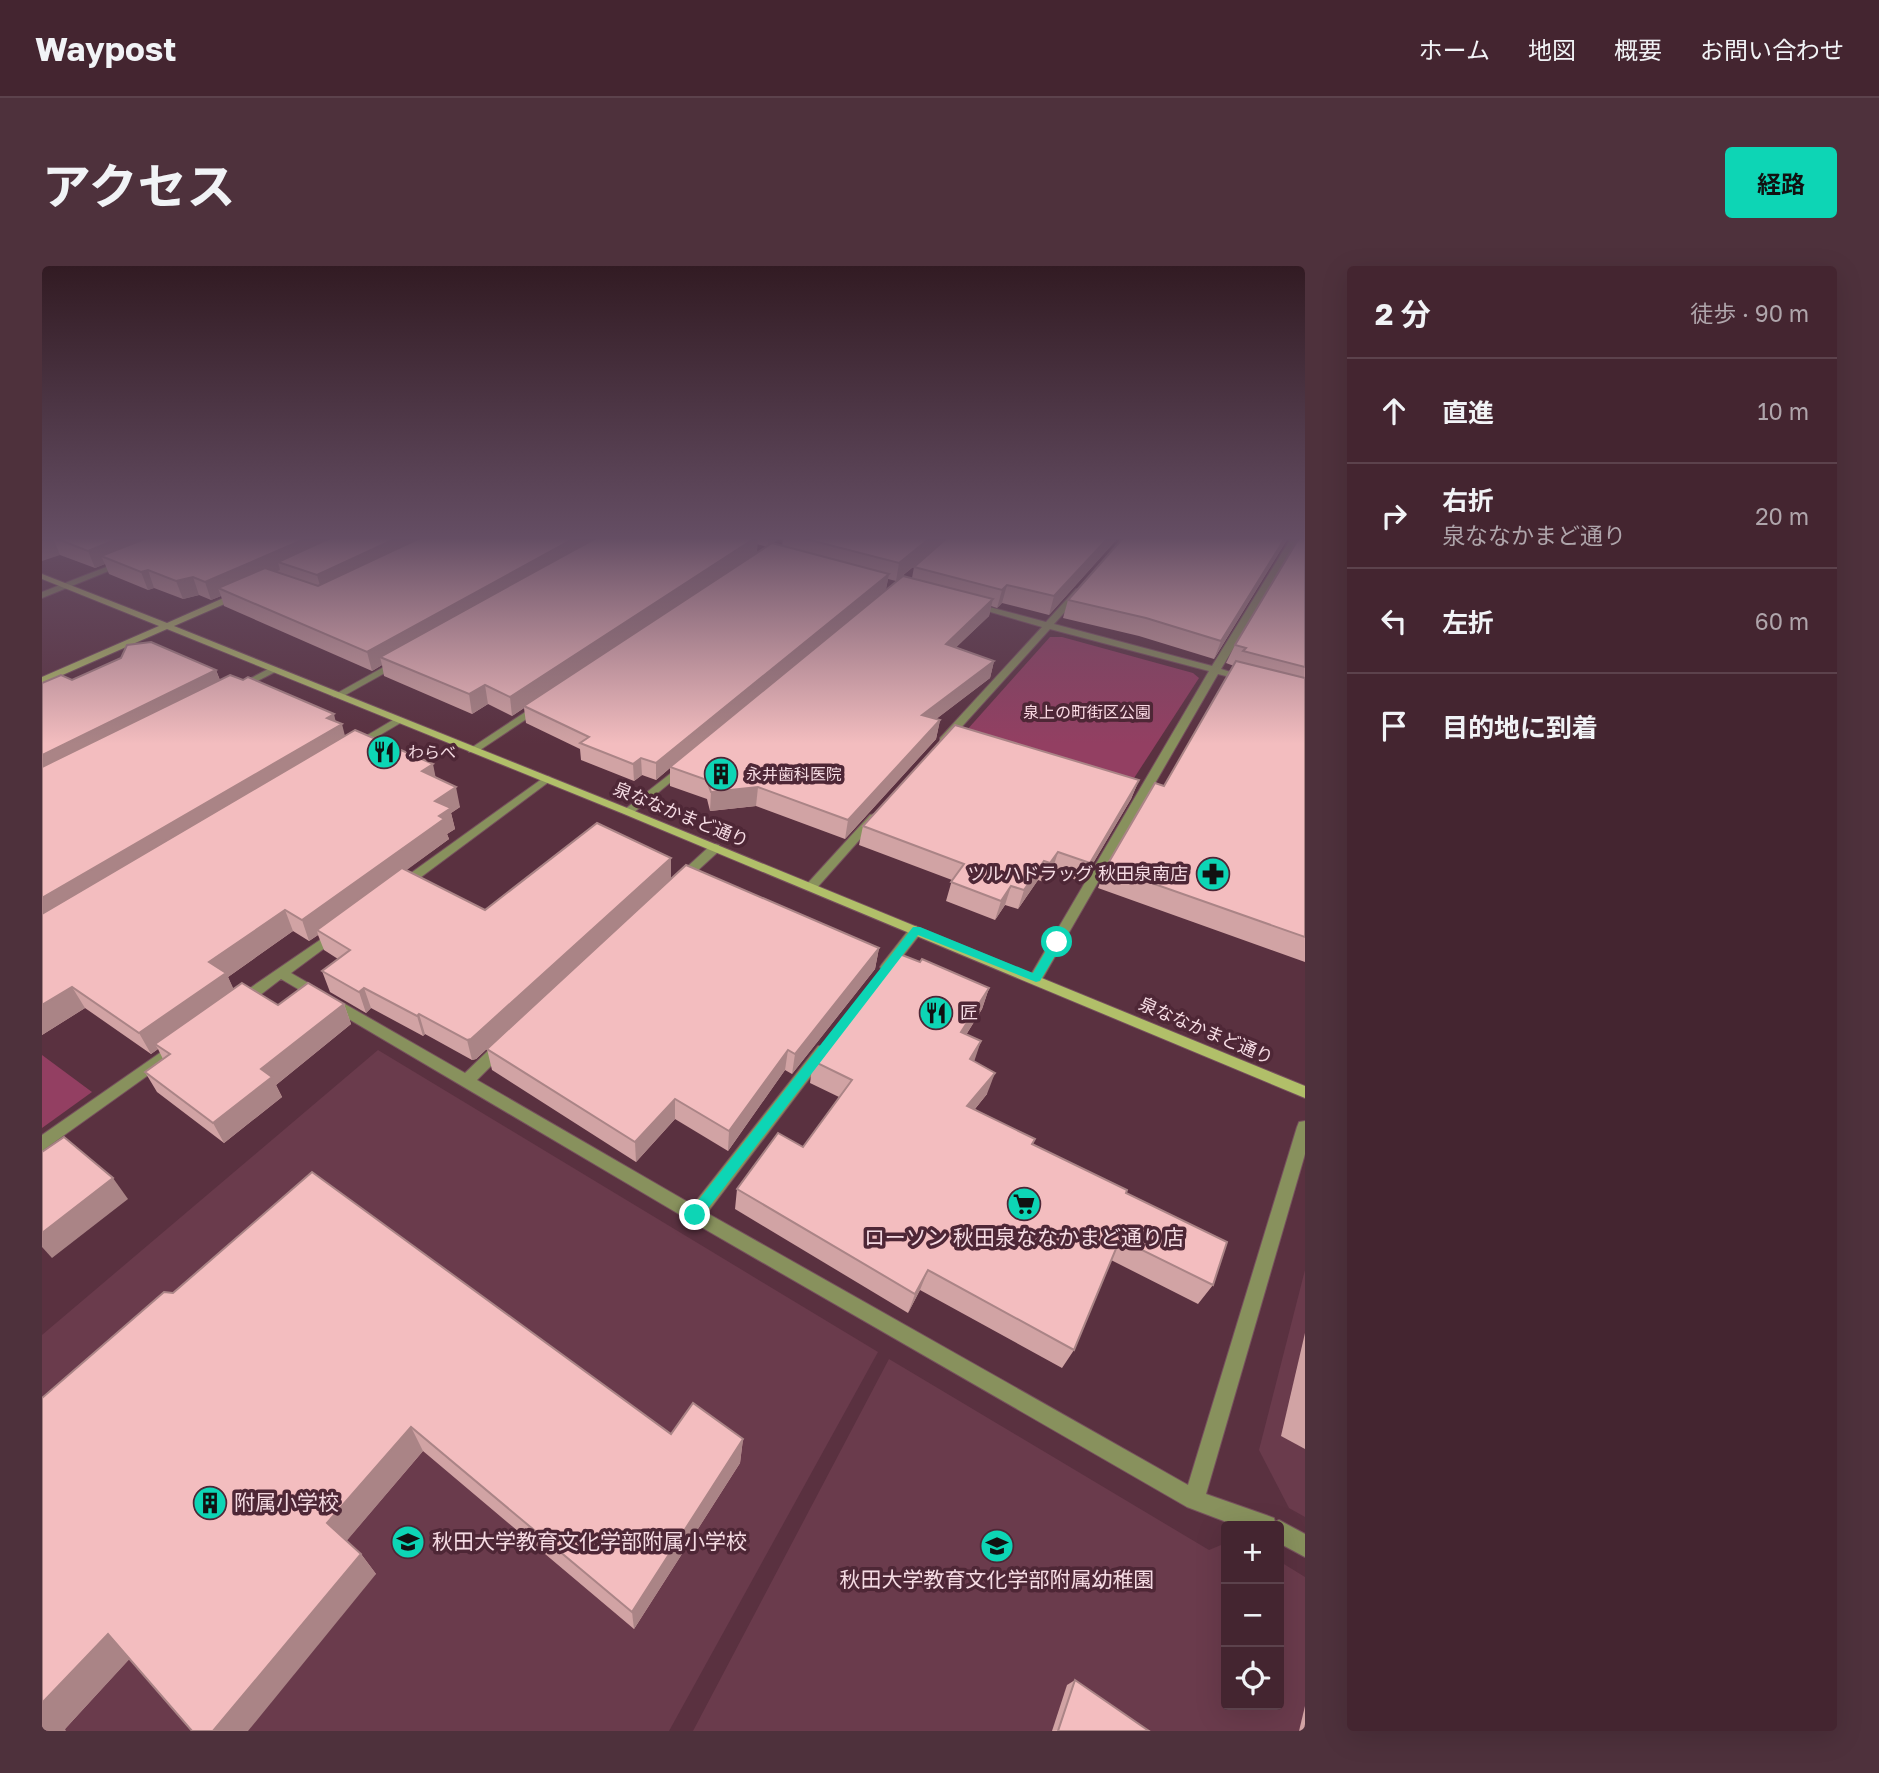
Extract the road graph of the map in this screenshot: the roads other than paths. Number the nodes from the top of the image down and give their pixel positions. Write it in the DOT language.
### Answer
graph roads {
  1 [pos="117,606"];
  2 [pos="212,606"];
  3 [pos="974,606"];
  4 [pos="1065,606"];
  5 [pos="1254,606"];
  6 [pos="1048,625"];
  7 [pos="167,626"];
  8 [pos="408,656"];
  9 [pos="272,670"];
  10 [pos="1215,670"];
  11 [pos="42,681"];
  12 [pos="1253,681"];
  13 [pos="224,695"];
  14 [pos="337,696"];
  15 [pos="548,699"];
  16 [pos="398,720"];
  17 [pos="939,745"];
  18 [pos="348,750"];
  19 [pos="473,750"];
  20 [pos="690,760"];
  21 [pos="546,779"];
  22 [pos="884,806"];
  23 [pos="628,812"];
  24 [pos="715,848"];
  25 [pos="673,887"];
  26 [pos="811,887"];
  27 [pos="390,894"];
  28 [pos="346,926"];
  29 [pos="916,930"];
  30 [pos="281,973"];
  31 [pos="1036,978"];
  32 [pos="877,980"];
  33 [pos="236,1006"];
  34 [pos="836,1033"];
  35 [pos="516,1034"];
  36 [pos="190,1038"];
  37 [pos="467,1080"];
  38 [pos="1305,1092"];
  39 [pos="1305,1127"];
  40 [pos="42,1144"];
  41 [pos="695,1215"];
  42 [pos="1194,1500"];
  43 [pos="1252,1521"];
  44 [pos="1284,1534"];
  45 [pos="1305,1546"];
  1 -- 7 [label="street, 泉ななかまど通り"];
  2 -- 7 [label="street"];
  3 -- 6 [label="street"];
  4 -- 6 [label="street"];
  5 -- 10 [label="street"];
  6 -- 10 [label="street"];
  6 -- 17 [label="street"];
  7 -- 9 [label="street, 泉ななかまど通り"];
  7 -- 11 [label="street"];
  8 -- 14 [label="street"];
  9 -- 13 [label="street"];
  9 -- 14 [label="street, 泉ななかまど通り"];
  10 -- 12 [label="street"];
  10 -- 31 [label="street"];
  14 -- 16 [label="street, 泉ななかまど通り"];
  15 -- 19 [label="street"];
  16 -- 18 [label="street"];
  16 -- 19 [label="street, 泉ななかまど通り"];
  19 -- 21 [label="street, 泉ななかまど通り"];
  20 -- 23 [label="street"];
  21 -- 23 [label="street, 泉ななかまど通り"];
  21 -- 27 [label="street"];
  22 -- 26 [label="street"];
  23 -- 24 [label="street, 泉ななかまど通り"];
  24 -- 25 [label="street"];
  24 -- 26 [label="street, 泉ななかまど通り"];
  26 -- 29 [label="street, 泉ななかまど通り"];
  28 -- 30 [label="street"];
  29 -- 31 [label="street, 泉ななかまど通り"];
  29 -- 32 [label="street"];
  30 -- 33 [label="street"];
  30 -- 37 [label="street"];
  31 -- 38 [label="street, 泉ななかまど通り"];
  34 -- 41 [label="street"];
  35 -- 37 [label="street"];
  36 -- 40 [label="street"];
  37 -- 41 [label="street"];
  39 -- 42 [label="street"];
  41 -- 42 [label="street"];
  42 -- 43 [label="street"];
  44 -- 45 [label="street"];
}
